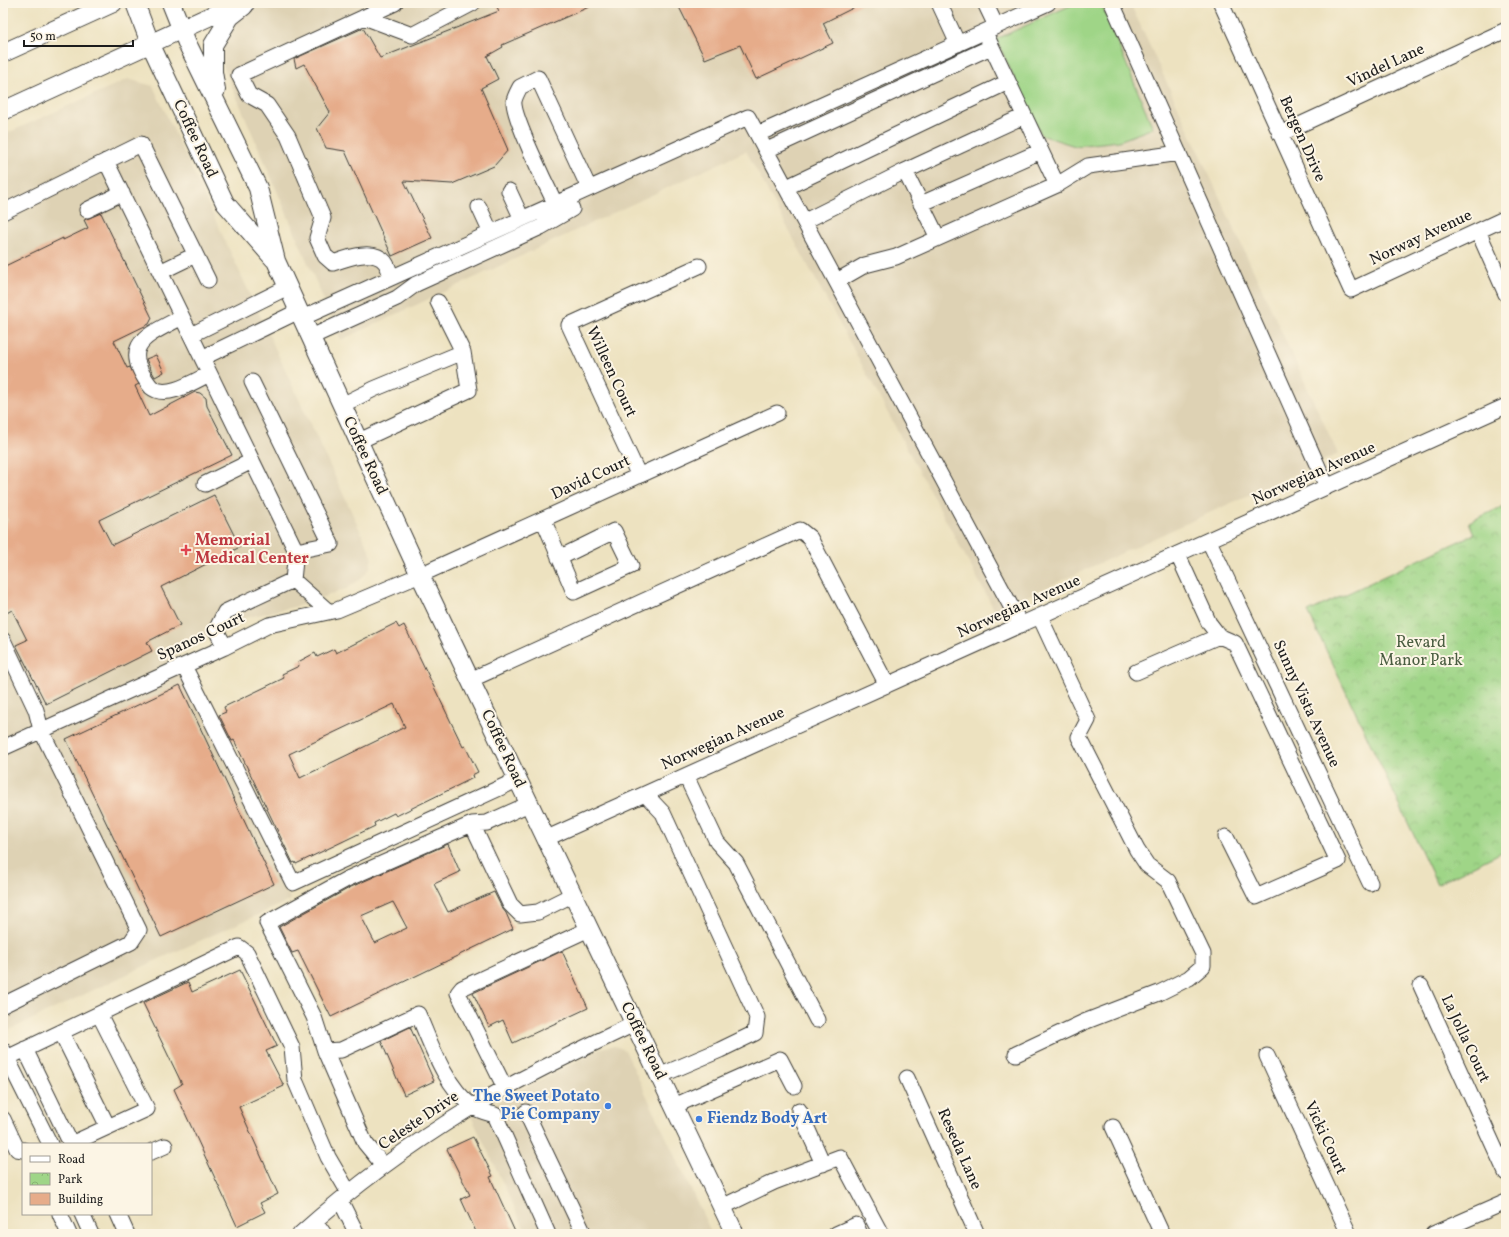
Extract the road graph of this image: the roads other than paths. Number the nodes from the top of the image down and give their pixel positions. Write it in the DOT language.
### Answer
graph roads {
  1 [pos="86,3"];
  2 [pos="113,3"];
  3 [pos="135,3"];
  4 [pos="170,3"];
  5 [pos="239,3"];
  6 [pos="248,3"];
  7 [pos="395,3"];
  8 [pos="473,3"];
  9 [pos="939,3"];
  10 [pos="985,3"];
  11 [pos="1048,3"];
  12 [pos="1112,3"];
  13 [pos="1221,3"];
  14 [pos="1030,7"];
  15 [pos="364,18"];
  16 [pos="68,23"];
  17 [pos="182,29"];
  18 [pos="990,29"];
  19 [pos="1506,30"];
  20 [pos="150,43"];
  21 [pos="958,44"];
  22 [pos="991,47"];
  23 [pos="3,52"];
  24 [pos="1008,82"];
  25 [pos="220,109"];
  26 [pos="3,111"];
  27 [pos="1024,116"];
  28 [pos="758,134"];
  29 [pos="1280,134"];
  30 [pos="767,150"];
  31 [pos="1041,151"];
  32 [pos="1179,153"];
  33 [pos="106,161"];
  34 [pos="905,172"];
  35 [pos="1057,185"];
  36 [pos="787,187"];
  37 [pos="589,188"];
  38 [pos="509,191"];
  39 [pos="122,193"];
  40 [pos="561,201"];
  41 [pos="921,204"];
  42 [pos="479,207"];
  43 [pos="87,210"];
  44 [pos="3,212"];
  45 [pos="1506,218"];
  46 [pos="522,219"];
  47 [pos="805,221"];
  48 [pos="1478,231"];
  49 [pos="491,232"];
  50 [pos="938,238"];
  51 [pos="195,255"];
  52 [pos="276,261"];
  53 [pos="699,266"];
  54 [pos="160,272"];
  55 [pos="391,277"];
  56 [pos="208,280"];
  57 [pos="837,281"];
  58 [pos="288,287"];
  59 [pos="1351,290"];
  60 [pos="1506,294"];
  61 [pos="438,302"];
  62 [pos="301,314"];
  63 [pos="182,317"];
  64 [pos="191,335"];
  65 [pos="311,337"];
  66 [pos="463,352"];
  67 [pos="202,358"];
  68 [pos="209,374"];
  69 [pos="252,382"];
  70 [pos="342,405"];
  71 [pos="1506,406"];
  72 [pos="776,413"];
  73 [pos="359,441"];
  74 [pos="252,461"];
  75 [pos="639,476"];
  76 [pos="206,484"];
  77 [pos="1327,487"];
  78 [pos="543,519"];
  79 [pos="1209,541"];
  80 [pos="296,551"];
  81 [pos="1178,555"];
  82 [pos="559,558"];
  83 [pos="420,575"];
  84 [pos="293,580"];
  85 [pos="328,611"];
  86 [pos="1040,617"];
  87 [pos="1021,625"];
  88 [pos="1219,636"];
  89 [pos="3,640"];
  90 [pos="225,647"];
  91 [pos="184,666"];
  92 [pos="1136,672"];
  93 [pos="470,680"];
  94 [pos="887,685"];
  95 [pos="41,730"];
  96 [pos="3,748"];
  97 [pos="686,776"];
  98 [pos="517,780"];
  99 [pos="645,794"];
  100 [pos="529,804"];
  101 [pos="472,824"];
  102 [pos="1226,837"];
  103 [pos="546,839"];
  104 [pos="1370,883"];
  105 [pos="572,895"];
  106 [pos="589,929"];
  107 [pos="1421,986"];
  108 [pos="3,1005"];
  109 [pos="99,1014"];
  110 [pos="817,1020"];
  111 [pos="634,1024"];
  112 [pos="61,1032"];
  113 [pos="26,1049"];
  114 [pos="325,1050"];
  115 [pos="5,1053"];
  116 [pos="1016,1054"];
  117 [pos="1267,1056"];
  118 [pos="659,1076"];
  119 [pos="908,1078"];
  120 [pos="794,1086"];
  121 [pos="506,1088"];
  122 [pos="674,1106"];
  123 [pos="472,1107"];
  124 [pos="799,1110"];
  125 [pos="526,1112"];
  126 [pos="3,1119"];
  127 [pos="108,1127"];
  128 [pos="1112,1128"];
  129 [pos="50,1143"];
  130 [pos="71,1143"];
  131 [pos="73,1143"];
  132 [pos="165,1146"];
  133 [pos="22,1150"];
  134 [pos="152,1152"];
  135 [pos="823,1164"];
  136 [pos="384,1166"];
  137 [pos="1506,1173"];
  138 [pos="344,1197"];
  139 [pos="1506,1202"];
  140 [pos="722,1207"];
  141 [pos="60,1215"];
  142 [pos="82,1215"];
  143 [pos="118,1215"];
  144 [pos="315,1221"];
  145 [pos="69,1234"];
  146 [pos="91,1234"];
  147 [pos="128,1234"];
  148 [pos="300,1234"];
  149 [pos="324,1234"];
  150 [pos="357,1234"];
  151 [pos="548,1234"];
  152 [pos="584,1234"];
  153 [pos="735,1234"];
  154 [pos="836,1234"];
  155 [pos="860,1234"];
  156 [pos="881,1234"];
  157 [pos="977,1234"];
  158 [pos="1162,1234"];
  159 [pos="1350,1234"];
  160 [pos="1433,1234"];
  1 -- 16 [label="main road"];
  2 -- 16 [label="main road"];
  3 -- 20 [label="main road, Coffee Road"];
  4 -- 17 [label="main road, Coffee Road"];
  5 -- 17 [label="main road"];
  6 -- 25 [label="main road"];
  7 -- 15 [label="street"];
  8 -- 15 [label="street"];
  9 -- 21 [label="street"];
  10 -- 18 [label="street"];
  11 -- 14 [label="street"];
  12 -- 32 [label="street"];
  13 -- 29 [label="street, Bergen Drive"];
  14 -- 18 [label="street"];
  15 -- 55 [label="street"];
  16 -- 23 [label="main road"];
  17 -- 20 [label="main road"];
  17 -- 25 [label="main road, Coffee Road"];
  18 -- 21 [label="street"];
  18 -- 22 [label="street"];
  19 -- 29 [label="street, Vindel Lane"];
  20 -- 26 [label="main road"];
  20 -- 52 [label="main road, Coffee Road"];
  21 -- 28 [label="street"];
  22 -- 24 [label="street"];
  22 -- 30 [label="street"];
  24 -- 27 [label="street"];
  24 -- 36 [label="street"];
  25 -- 52 [label="main road, Coffee Road"];
  27 -- 31 [label="street"];
  27 -- 34 [label="street"];
  28 -- 30 [label="street"];
  28 -- 37 [label="street"];
  29 -- 59 [label="street, Bergen Drive"];
  30 -- 36 [label="street"];
  31 -- 35 [label="street"];
  31 -- 41 [label="street"];
  32 -- 35 [label="street"];
  32 -- 77 [label="street"];
  33 -- 39 [label="street"];
  33 -- 44 [label="street"];
  33 -- 51 [label="street"];
  34 -- 41 [label="street"];
  34 -- 47 [label="street"];
  35 -- 50 [label="street"];
  36 -- 47 [label="street"];
  37 -- 40 [label="street"];
  37 -- 40 [label="street"];
  38 -- 46 [label="street"];
  39 -- 43 [label="street"];
  39 -- 54 [label="street"];
  40 -- 46 [label="street"];
  40 -- 65 [label="street"];
  41 -- 50 [label="street"];
  42 -- 49 [label="street"];
  45 -- 48 [label="street, Norway Avenue"];
  46 -- 49 [label="street"];
  47 -- 57 [label="street"];
  48 -- 59 [label="street, Norway Avenue"];
  48 -- 60 [label="street"];
  49 -- 55 [label="street"];
  50 -- 57 [label="street"];
  51 -- 54 [label="street"];
  51 -- 56 [label="street"];
  52 -- 58 [label="main road, Coffee Road"];
  53 -- 75 [label="street, Willeen Court"];
  54 -- 63 [label="street"];
  55 -- 62 [label="street"];
  57 -- 87 [label="street"];
  58 -- 62 [label="main road, Coffee Road"];
  58 -- 64 [label="street"];
  61 -- 66 [label="street"];
  62 -- 65 [label="main road, Coffee Road"];
  62 -- 67 [label="street"];
  63 -- 64 [label="street"];
  63 -- 68 [label="street"];
  64 -- 67 [label="street"];
  65 -- 70 [label="main road, Coffee Road"];
  66 -- 70 [label="street"];
  66 -- 73 [label="street"];
  67 -- 68 [label="street"];
  68 -- 74 [label="street"];
  69 -- 80 [label="street"];
  70 -- 73 [label="main road, Coffee Road"];
  71 -- 77 [label="street, Norwegian Avenue"];
  72 -- 75 [label="street, David Court"];
  73 -- 83 [label="main road, Coffee Road"];
  74 -- 76 [label="street"];
  74 -- 80 [label="street"];
  75 -- 78 [label="street, David Court"];
  77 -- 79 [label="street, Norwegian Avenue"];
  78 -- 82 [label="street"];
  78 -- 83 [label="street, David Court"];
  79 -- 81 [label="street, Norwegian Avenue"];
  79 -- 104 [label="street, Sunny Vista Avenue"];
  80 -- 84 [label="street"];
  81 -- 86 [label="street, Norwegian Avenue"];
  81 -- 88 [label="street"];
  82 -- 82 [label="street"];
  83 -- 85 [label="street, Spanos Court"];
  83 -- 93 [label="main road, Coffee Road"];
  84 -- 85 [label="street"];
  84 -- 90 [label="street"];
  85 -- 90 [label="street, Spanos Court"];
  86 -- 87 [label="street, Norwegian Avenue"];
  86 -- 116 [label="street"];
  87 -- 94 [label="street, Norwegian Avenue"];
  88 -- 92 [label="street"];
  88 -- 102 [label="street"];
  89 -- 95 [label="street"];
  90 -- 91 [label="street, Spanos Court"];
  91 -- 95 [label="street, Spanos Court"];
  91 -- 98 [label="street"];
  93 -- 94 [label="street"];
  93 -- 98 [label="main road, Coffee Road"];
  94 -- 97 [label="street, Norwegian Avenue"];
  95 -- 96 [label="street, Spanos Court"];
  95 -- 108 [label="street"];
  97 -- 99 [label="street, Norwegian Avenue"];
  97 -- 110 [label="street"];
  98 -- 100 [label="main road, Coffee Road"];
  99 -- 103 [label="street, Norwegian Avenue"];
  99 -- 118 [label="street"];
  100 -- 101 [label="street"];
  100 -- 103 [label="main road, Coffee Road"];
  101 -- 105 [label="street"];
  101 -- 114 [label="street"];
  103 -- 105 [label="main road, Coffee Road"];
  105 -- 106 [label="main road, Coffee Road"];
  106 -- 111 [label="main road, Coffee Road"];
  106 -- 121 [label="street"];
  107 -- 137 [label="street, La Jolla Court"];
  109 -- 112 [label="street"];
  109 -- 127 [label="street"];
  109 -- 138 [label="street"];
  111 -- 118 [label="main road, Coffee Road"];
  111 -- 121 [label="street, Celeste Drive"];
  112 -- 113 [label="street"];
  112 -- 127 [label="street"];
  113 -- 115 [label="street"];
  113 -- 130 [label="street"];
  114 -- 123 [label="street"];
  114 -- 136 [label="street"];
  115 -- 129 [label="street"];
  117 -- 159 [label="street, Vicki Court"];
  118 -- 122 [label="main road, Coffee Road"];
  119 -- 157 [label="street, Reseda Lane"];
  120 -- 122 [label="street"];
  121 -- 123 [label="street, Celeste Drive"];
  122 -- 140 [label="main road, Coffee Road"];
  123 -- 136 [label="street, Celeste Drive"];
  123 -- 151 [label="street"];
  124 -- 135 [label="street"];
  125 -- 152 [label="street"];
  126 -- 133 [label="street"];
  127 -- 131 [label="street"];
  128 -- 158 [label="street"];
  132 -- 134 [label="street"];
  135 -- 140 [label="street"];
  135 -- 156 [label="street"];
  136 -- 138 [label="street, Celeste Drive"];
  138 -- 144 [label="street, Celeste Drive"];
  138 -- 150 [label="street"];
  139 -- 160 [label="street"];
  140 -- 153 [label="main road, Coffee Road"];
  141 -- 145 [label="street"];
  142 -- 146 [label="street"];
  143 -- 147 [label="street"];
  144 -- 148 [label="street, Celeste Drive"];
  144 -- 149 [label="street"];
  154 -- 155 [label="street"];
}
